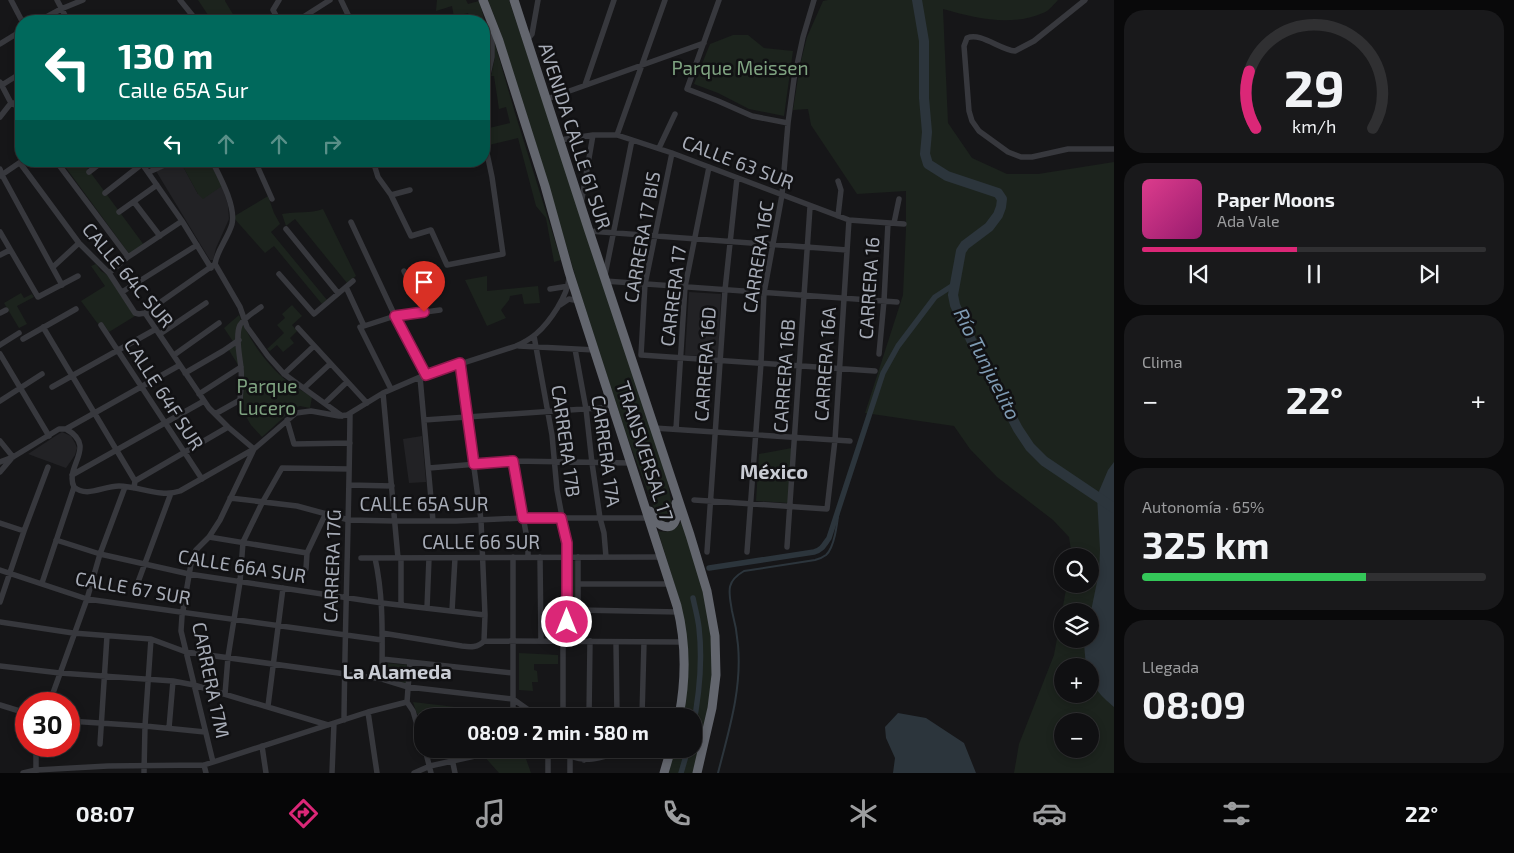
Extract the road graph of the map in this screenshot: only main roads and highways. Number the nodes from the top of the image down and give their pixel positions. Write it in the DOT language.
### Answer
graph roads {
  1 [pos="514,0"];
  2 [pos="484,2"];
  3 [pos="489,15"];
  4 [pos="490,18"];
  5 [pos="605,280"];
  6 [pos="674,487"];
  7 [pos="645,503"];
  8 [pos="680,708"];
  9 [pos="668,758"];
  10 [pos="664,773"];
  11 [pos="697,773"];
  1 -- 5 [label="highway, AVENIDA CALLE 61 SUR"];
  2 -- 3 [label="highway, TRANSVERSAL 17"];
  4 -- 7 [label="highway, TRANSVERSAL 17"];
  5 -- 6 [label="highway, TRANSVERSAL 17"];
  6 -- 7 [label="highway"];
  6 -- 11 [label="highway, TRANSVERSAL 17"];
  7 -- 8 [label="highway, TRANSVERSAL 17"];
  9 -- 10 [label="highway"];
}
